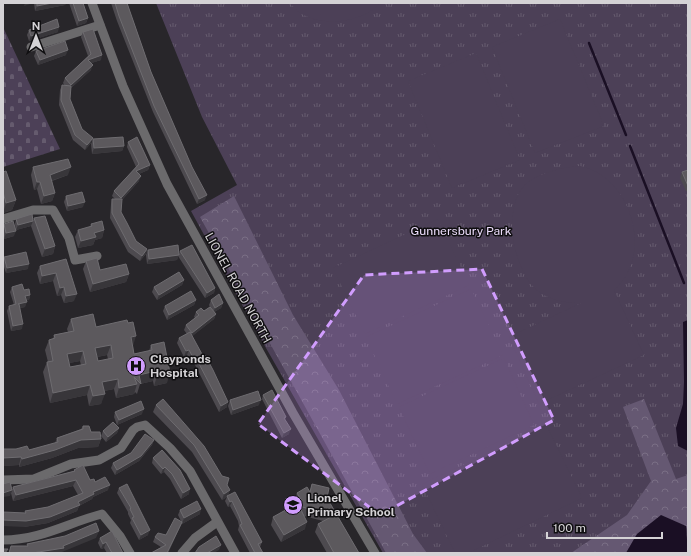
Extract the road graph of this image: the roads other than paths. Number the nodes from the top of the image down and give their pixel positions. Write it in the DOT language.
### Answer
graph roads {
  1 [pos="92,3"];
  2 [pos="100,25"];
  3 [pos="31,47"];
  4 [pos="3,219"];
  5 [pos="96,256"];
  6 [pos="3,480"];
  7 [pos="217,522"];
  8 [pos="3,540"];
  9 [pos="130,553"];
  10 [pos="182,553"];
  11 [pos="235,553"];
  12 [pos="375,553"];
  1 -- 2 [label="street, LIONEL ROAD NORTH"];
  2 -- 3 [label="street"];
  2 -- 12 [label="street, LIONEL ROAD NORTH"];
  4 -- 5 [label="street"];
  6 -- 7 [label="street"];
  7 -- 10 [label="street"];
  7 -- 11 [label="street"];
  8 -- 9 [label="street"];
}
